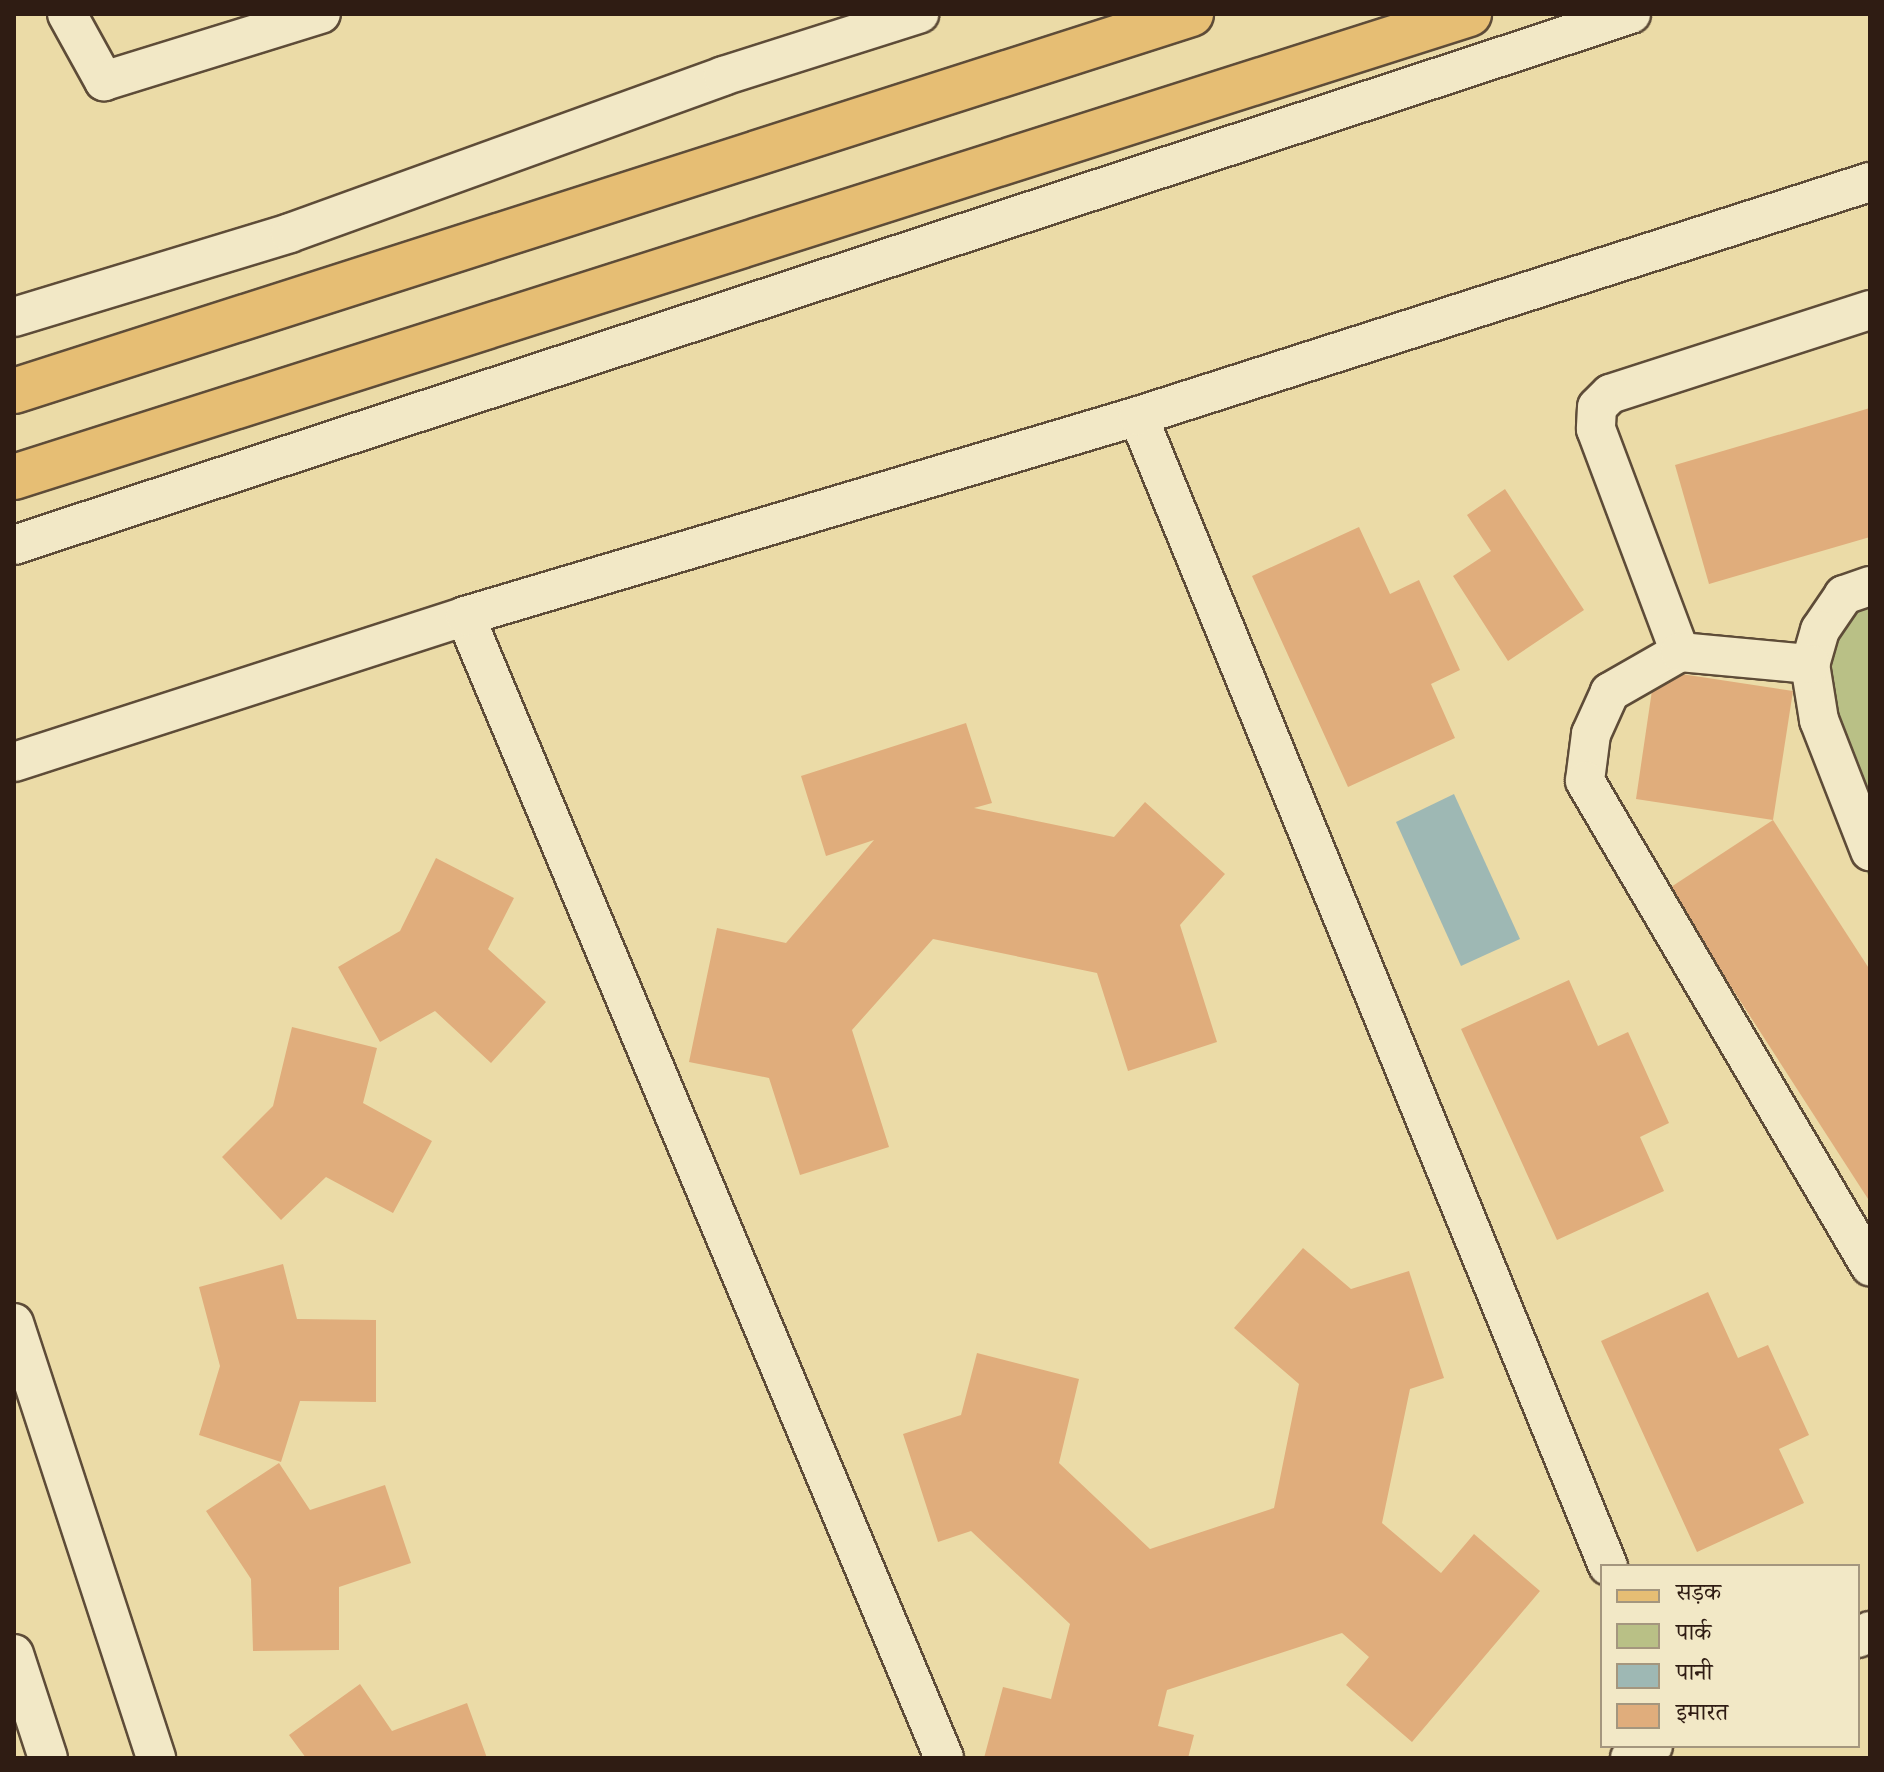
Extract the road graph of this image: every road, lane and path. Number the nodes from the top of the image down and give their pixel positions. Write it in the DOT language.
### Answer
graph roads {
  1 [pos="67,14"];
  2 [pos="321,14"];
  3 [pos="919,14"];
  4 [pos="1191,14"];
  5 [pos="1469,14"];
  6 [pos="1631,14"];
  7 [pos="1870,182"];
  8 [pos="1870,310"];
  9 [pos="14,317"];
  10 [pos="14,391"];
  11 [pos="1138,416"];
  12 [pos="14,477"];
  13 [pos="14,545"];
  14 [pos="1870,586"];
  15 [pos="465,616"];
  16 [pos="1680,652"];
  17 [pos="1810,664"];
  18 [pos="14,762"];
  19 [pos="1870,851"];
  20 [pos="1870,1266"];
  21 [pos="14,1323"];
  22 [pos="1607,1564"];
  23 [pos="14,1654"];
  24 [pos="1649,1748"];
  25 [pos="48,1758"];
  26 [pos="156,1758"];
  27 [pos="944,1758"];
  28 [pos="1630,1758"];
  1 -- 2 [label="street"];
  3 -- 9 [label="street"];
  4 -- 10 [label="main road"];
  5 -- 12 [label="main road"];
  6 -- 13 [label="street"];
  7 -- 11 [label="street"];
  8 -- 16 [label="street"];
  11 -- 15 [label="street"];
  11 -- 22 [label="street"];
  14 -- 17 [label="street"];
  15 -- 18 [label="street"];
  15 -- 27 [label="street"];
  16 -- 17 [label="street"];
  16 -- 20 [label="street"];
  17 -- 19 [label="street"];
  21 -- 26 [label="street"];
  23 -- 25 [label="street"];
  24 -- 28 [label="street"];
}
